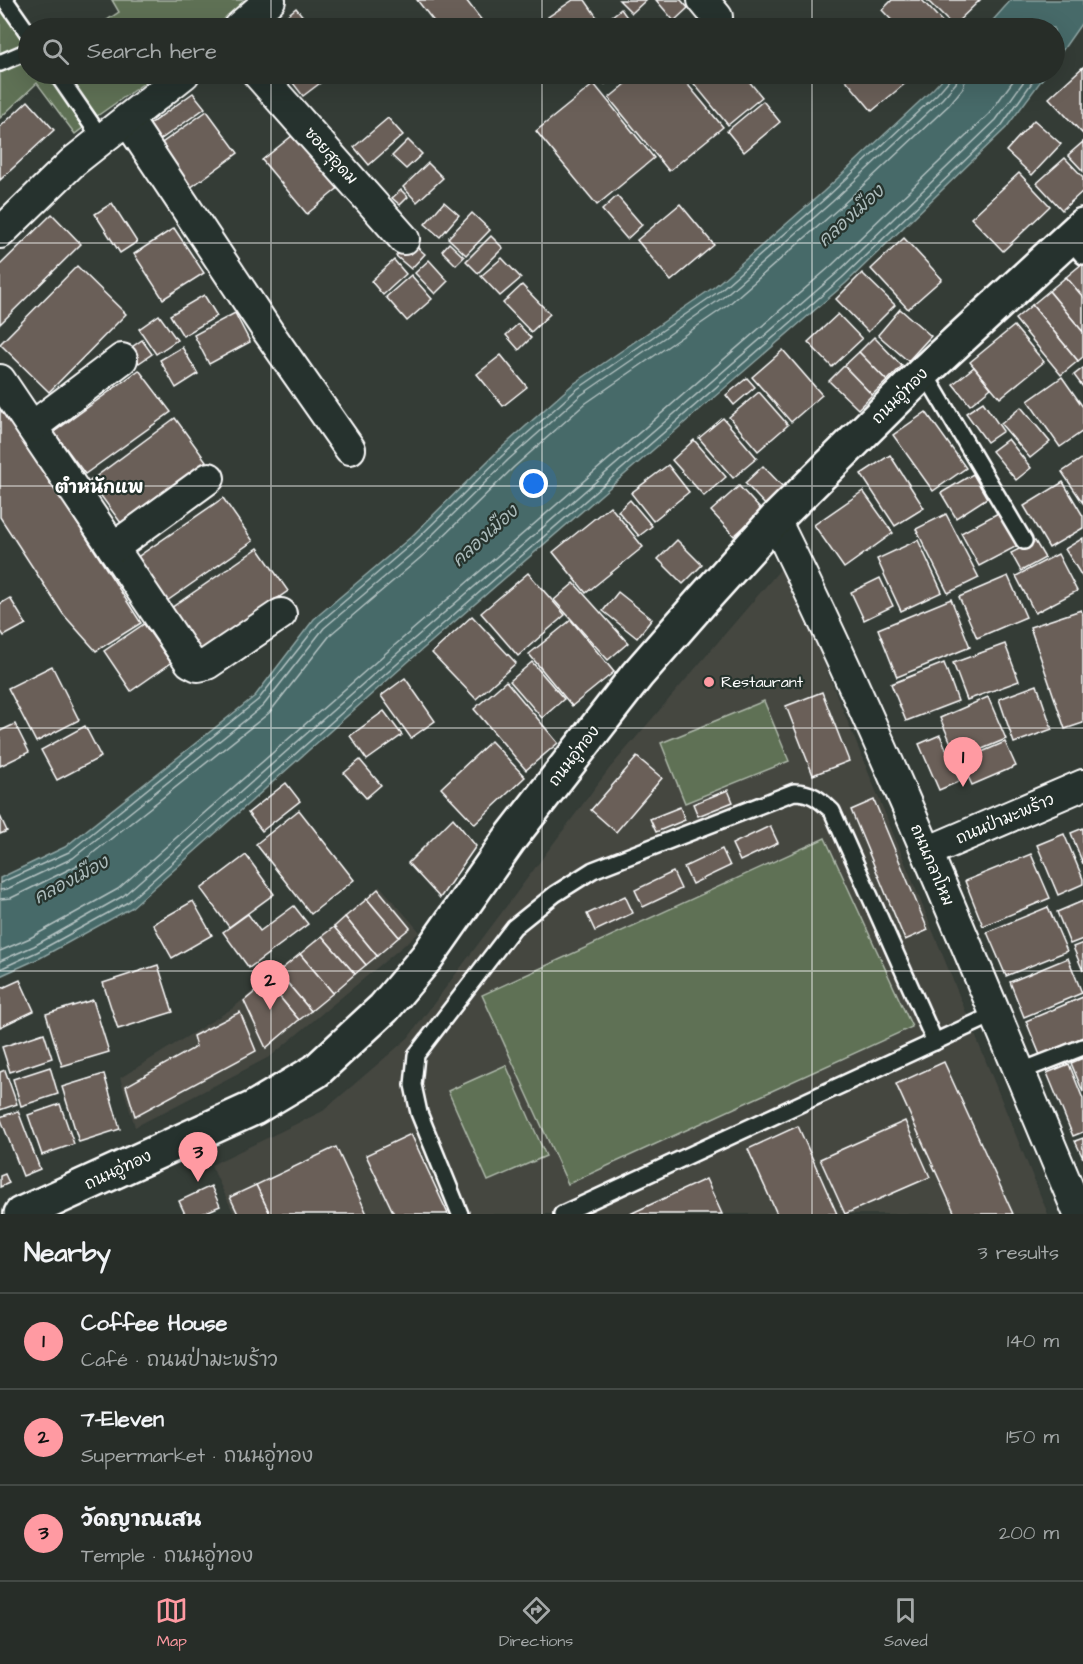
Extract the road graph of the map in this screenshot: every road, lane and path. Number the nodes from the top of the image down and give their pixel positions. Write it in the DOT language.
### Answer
graph roads {
  1 [pos="5,0"];
  2 [pos="270,0"];
  3 [pos="249,18"];
  4 [pos="18,19"];
  5 [pos="18,55"];
  6 [pos="0,63"];
  7 [pos="64,84"];
  8 [pos="171,84"];
  9 [pos="267,84"];
  10 [pos="127,119"];
  11 [pos="101,138"];
  12 [pos="0,233"];
  13 [pos="404,239"];
  14 [pos="1078,240"];
  15 [pos="122,359"];
  16 [pos="924,372"];
  17 [pos="0,380"];
  18 [pos="32,427"];
  19 [pos="350,448"];
  20 [pos="209,478"];
  21 [pos="775,520"];
  22 [pos="1024,541"];
  23 [pos="113,548"];
  24 [pos="281,614"];
  25 [pos="1083,785"];
  26 [pos="927,852"];
  27 [pos="995,1014"];
  28 [pos="935,1042"];
  29 [pos="1083,1047"];
  30 [pos="1019,1072"];
  31 [pos="39,1210"];
  32 [pos="460,1214"];
  33 [pos="562,1214"];
  34 [pos="1079,1214"];
  1 -- 4 [label="lane"];
  2 -- 3 [label="street"];
  5 -- 6 [label="lane"];
  7 -- 11 [label="lane"];
  8 -- 10 [label="street"];
  9 -- 13 [label="street, ซอยสุอุดม"];
  10 -- 11 [label="street"];
  10 -- 19 [label="street"];
  11 -- 12 [label="street"];
  14 -- 16 [label="main road, ถนนอู่ทอง"];
  15 -- 18 [label="street"];
  16 -- 21 [label="main road, ถนนอู่ทอง"];
  16 -- 22 [label="lane"];
  17 -- 18 [label="street"];
  18 -- 23 [label="street"];
  20 -- 23 [label="street"];
  21 -- 26 [label="street, ถนนกลาโหม"];
  21 -- 31 [label="main road, ถนนอู่ทอง"];
  23 -- 24 [label="street"];
  25 -- 26 [label="street, ถนนป่ามะพร้าว"];
  26 -- 27 [label="street, ถนนกลาโหม"];
  27 -- 28 [label="lane"];
  27 -- 30 [label="street, ถนนกลาโหม"];
  28 -- 32 [label="lane"];
  28 -- 33 [label="lane"];
  29 -- 30 [label="lane"];
  30 -- 34 [label="street, ถนนกลาโหม"];
}
